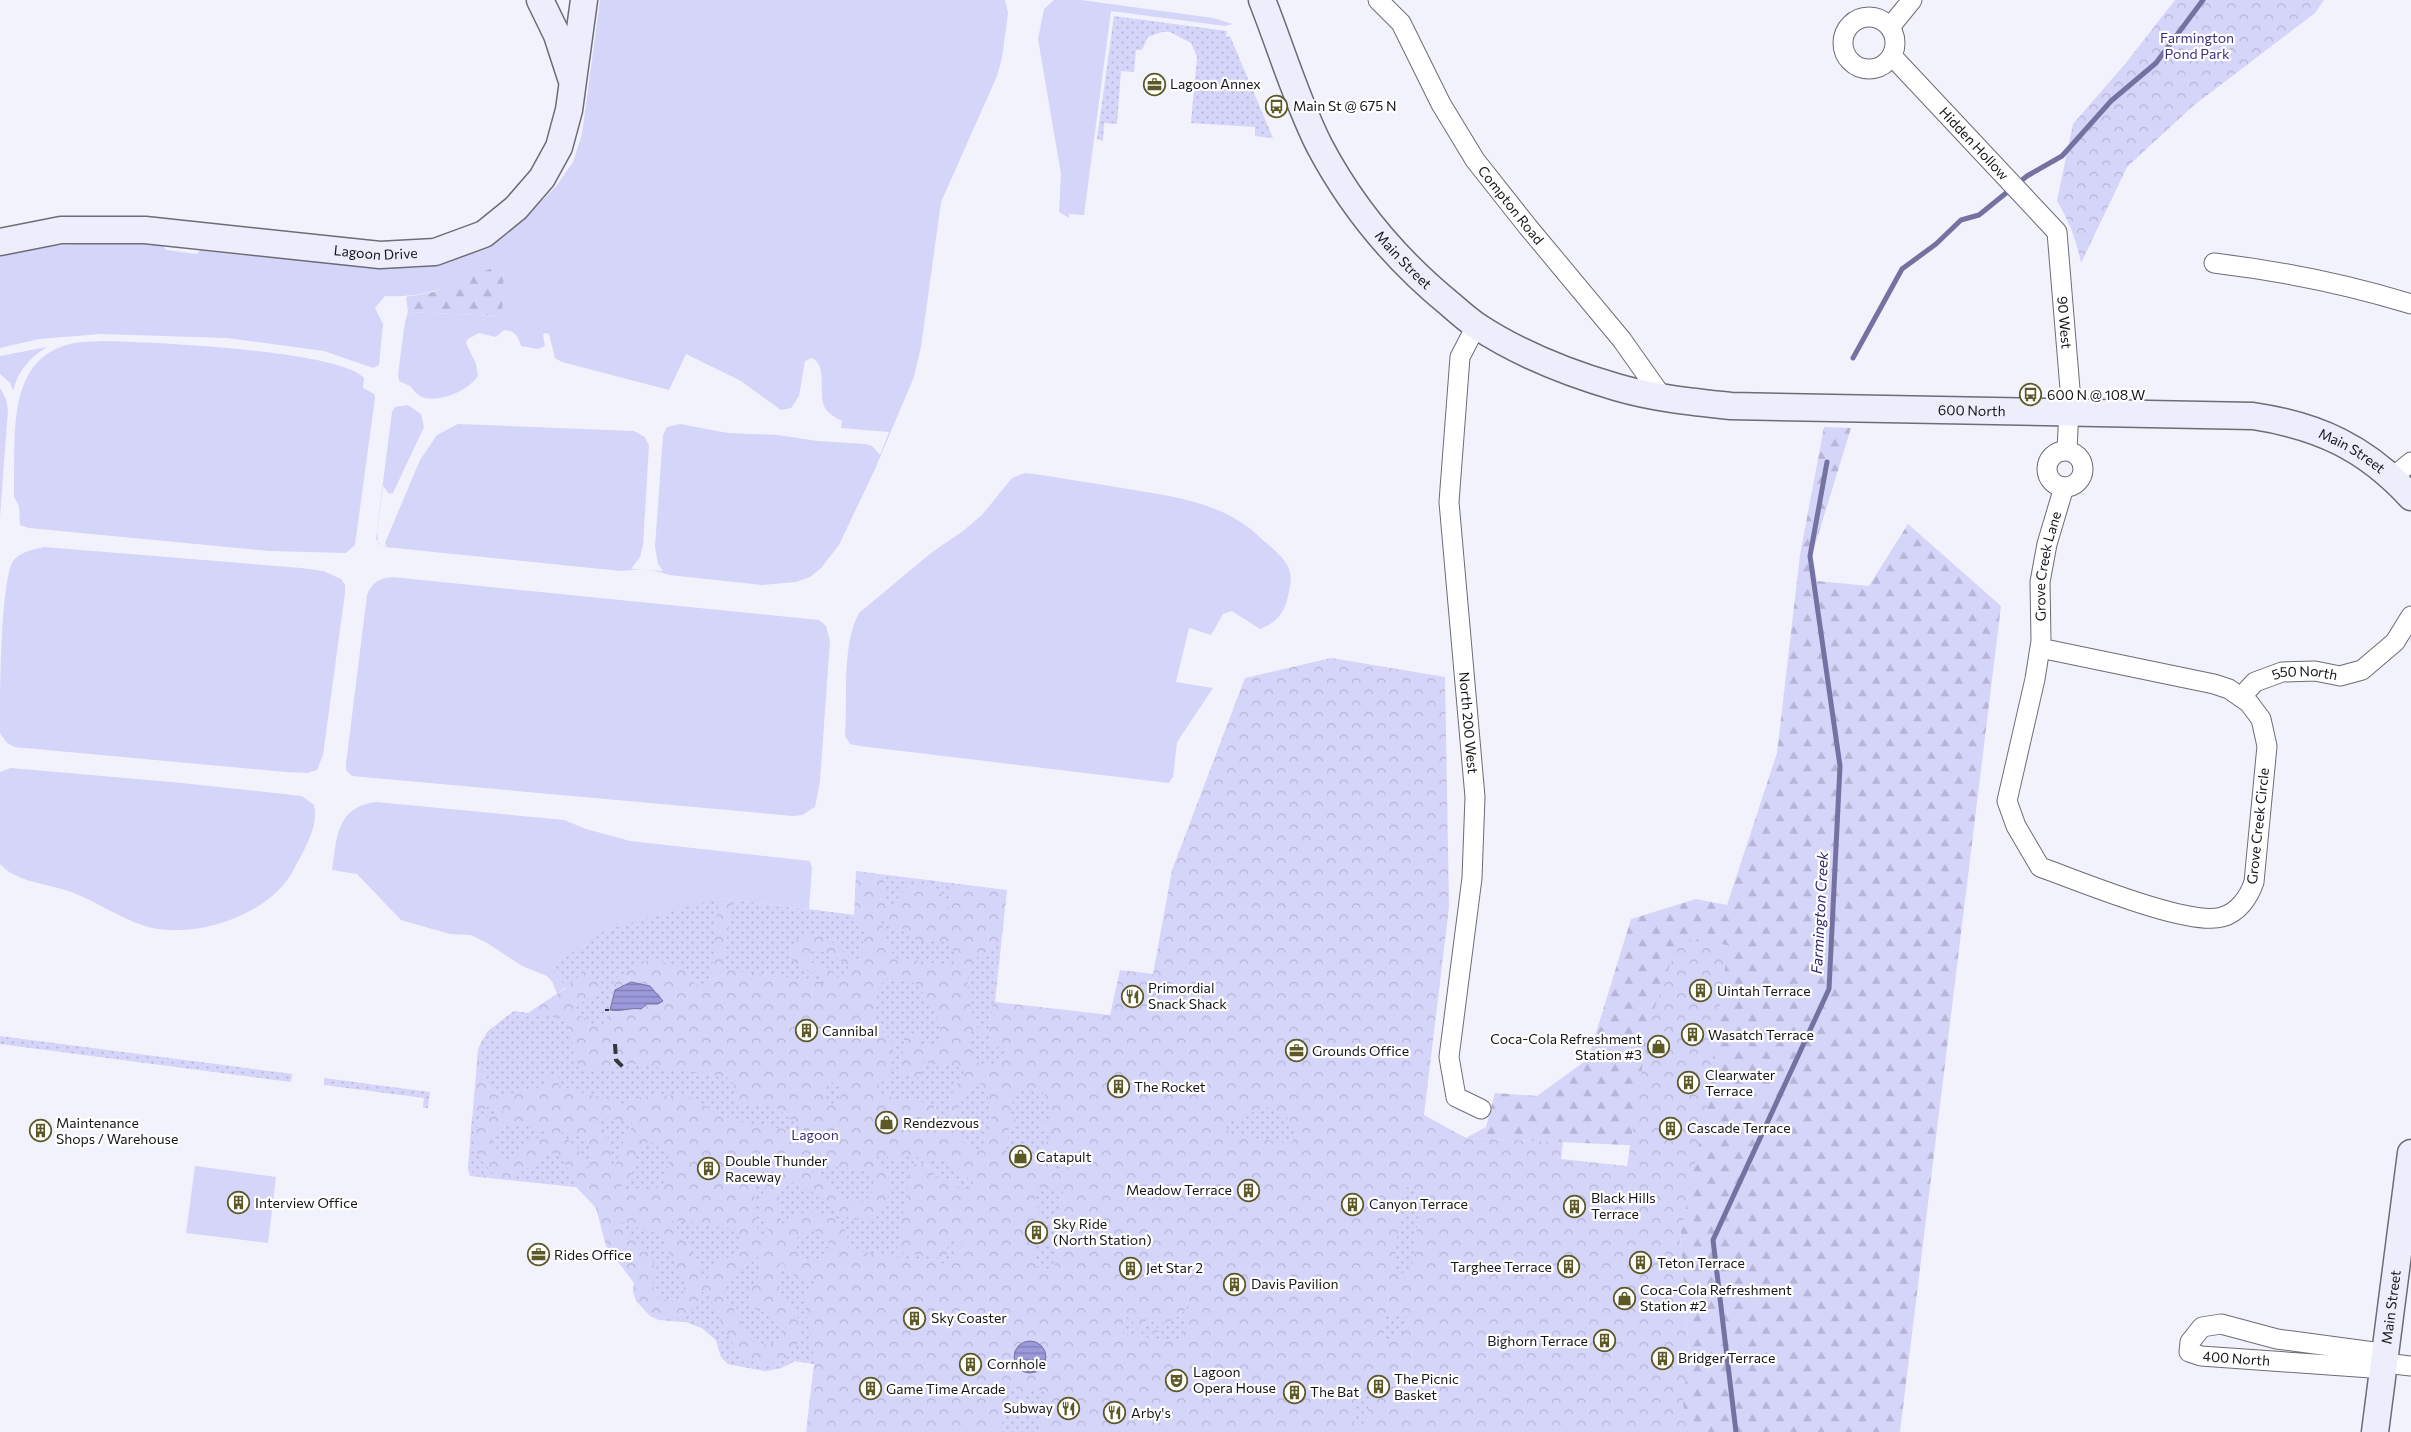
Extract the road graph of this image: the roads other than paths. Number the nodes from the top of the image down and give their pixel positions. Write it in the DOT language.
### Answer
graph roads {
  1 [pos="540,0"];
  2 [pos="584,0"];
  3 [pos="1262,0"];
  4 [pos="1378,0"];
  5 [pos="1912,0"];
  6 [pos="1890,27"];
  7 [pos="1892,56"];
  8 [pos="573,83"];
  9 [pos="2056,232"];
  10 [pos="0,242"];
  11 [pos="2214,263"];
  12 [pos="2411,304"];
  13 [pos="1476,326"];
  14 [pos="1663,398"];
  15 [pos="2069,412"];
  16 [pos="2281,420"];
  17 [pos="2067,450"];
  18 [pos="2402,470"];
  19 [pos="2064,488"];
  20 [pos="2411,498"];
  21 [pos="2411,616"];
  22 [pos="2040,648"];
  23 [pos="2241,697"];
  24 [pos="1481,1109"];
  25 [pos="2411,1152"];
  26 [pos="2314,1354"];
  27 [pos="2385,1363"];
  28 [pos="2411,1366"];
  29 [pos="2376,1432"];
  1 -- 8 [label="main road"];
  2 -- 8 [label="main road, Lagoon Drive"];
  3 -- 13 [label="main road, Main Street"];
  4 -- 14 [label="street, Compton Road"];
  5 -- 6 [label="street"];
  6 -- 7 [label="street"];
  6 -- 7 [label="street"];
  7 -- 9 [label="street, Hidden Hollow"];
  8 -- 10 [label="main road, Lagoon Drive"];
  9 -- 15 [label="street, 90 West"];
  11 -- 12 [label="street"];
  13 -- 14 [label="main road, Main Street"];
  13 -- 24 [label="street, North 200 West"];
  14 -- 15 [label="main road, 600 North"];
  15 -- 16 [label="main road, 600 North"];
  15 -- 17 [label="street"];
  16 -- 18 [label="main road, Main Street"];
  17 -- 19 [label="street"];
  17 -- 19 [label="street"];
  18 -- 20 [label="main road, Main Street"];
  19 -- 22 [label="street, Grove Creek Lane"];
  21 -- 23 [label="street, 550 North"];
  22 -- 23 [label="street, Grove Creek Circle"];
  22 -- 23 [label="street, Grove Creek Circle"];
  25 -- 27 [label="main road, Main Street"];
  26 -- 26 [label="street, 400 North"];
  26 -- 27 [label="street, 400 North"];
  27 -- 28 [label="street, 400 North"];
  27 -- 29 [label="main road, Main Street"];
}
